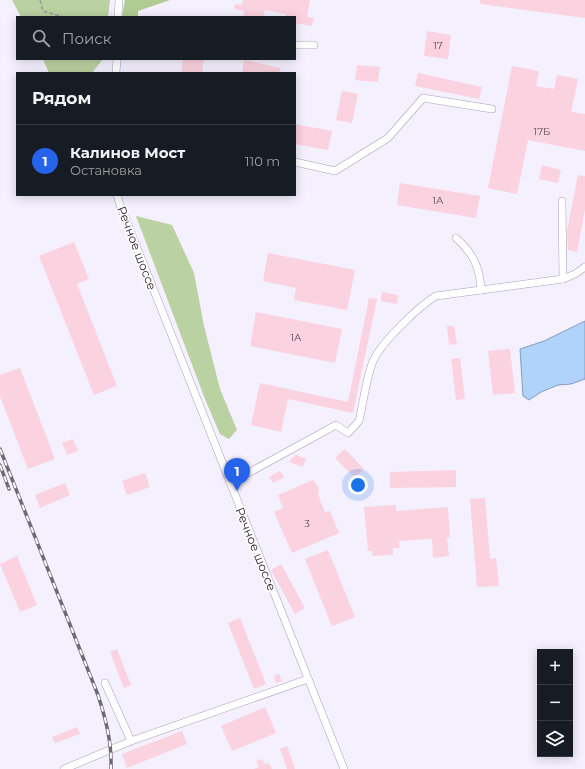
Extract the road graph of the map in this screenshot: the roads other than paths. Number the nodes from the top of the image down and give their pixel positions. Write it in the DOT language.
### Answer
graph roads {
  1 [pos="119,0"];
  2 [pos="118,16"];
  3 [pos="296,45"];
  4 [pos="314,45"];
  5 [pos="117,60"];
  6 [pos="116,72"];
  7 [pos="492,109"];
  8 [pos="296,162"];
  9 [pos="117,196"];
  10 [pos="562,201"];
  11 [pos="456,238"];
  12 [pos="585,267"];
  13 [pos="563,279"];
  14 [pos="481,290"];
  15 [pos="230,483"];
  16 [pos="308,679"];
  17 [pos="105,683"];
  18 [pos="131,741"];
  19 [pos="64,769"];
  20 [pos="344,769"];
  1 -- 2 [label="street"];
  3 -- 4 [label="street"];
  5 -- 6 [label="street"];
  7 -- 8 [label="street"];
  9 -- 15 [label="street, Речное шоссе"];
  10 -- 13 [label="street"];
  11 -- 14 [label="street"];
  12 -- 13 [label="street"];
  13 -- 14 [label="street"];
  14 -- 15 [label="street"];
  15 -- 16 [label="street, Речное шоссе"];
  16 -- 18 [label="street"];
  16 -- 20 [label="street, Речное шоссе"];
  17 -- 18 [label="street"];
  18 -- 19 [label="street"];
}
